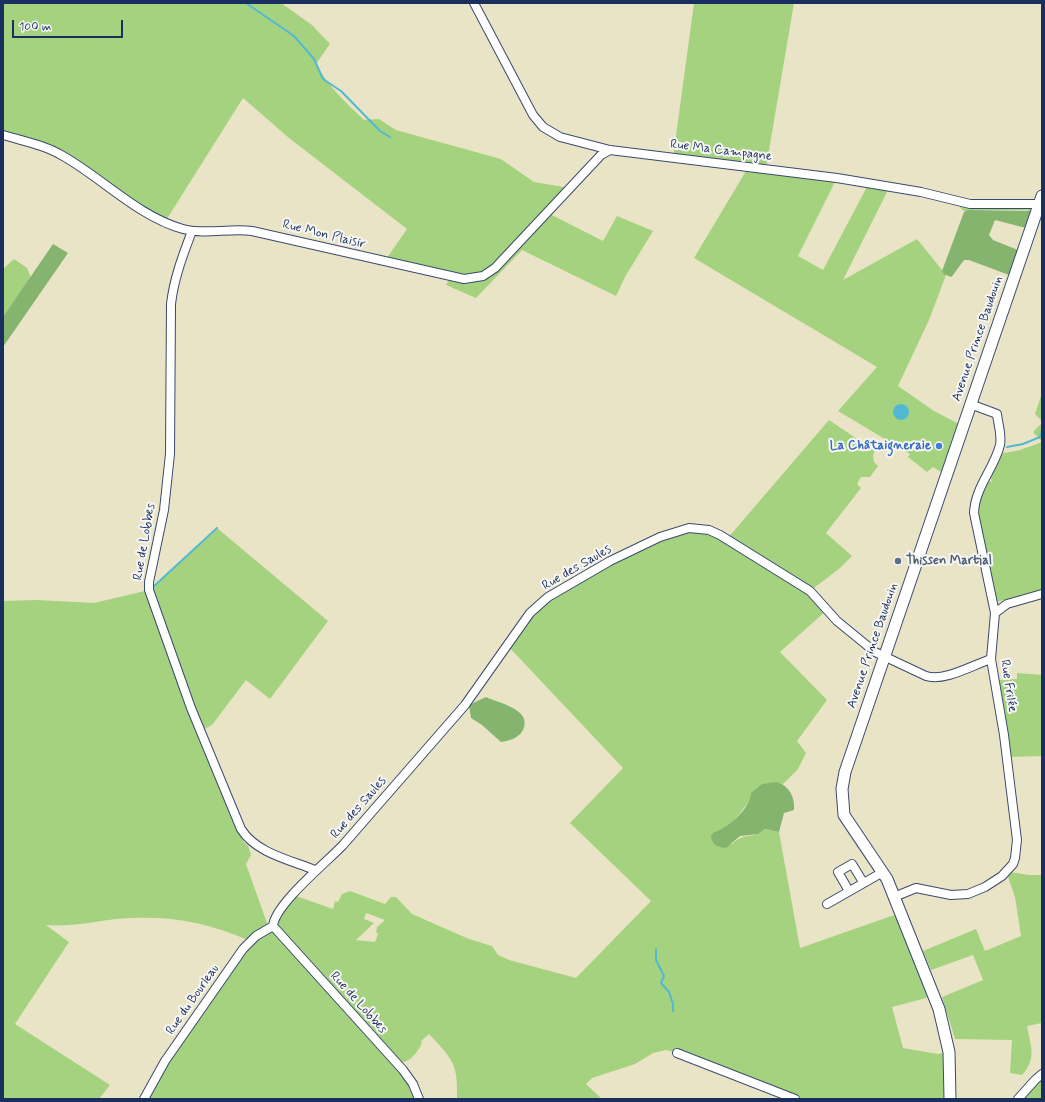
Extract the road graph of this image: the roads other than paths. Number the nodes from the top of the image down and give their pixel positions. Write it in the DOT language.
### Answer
graph roads {
  1 [pos="474,3"];
  2 [pos="3,135"];
  3 [pos="610,150"];
  4 [pos="1041,199"];
  5 [pos="192,231"];
  6 [pos="970,404"];
  7 [pos="1042,594"];
  8 [pos="995,613"];
  9 [pos="884,655"];
  10 [pos="991,659"];
  11 [pos="315,870"];
  12 [pos="884,872"];
  13 [pos="863,882"];
  14 [pos="849,891"];
  15 [pos="894,897"];
  16 [pos="827,904"];
  17 [pos="273,926"];
  18 [pos="677,1053"];
  19 [pos="1042,1074"];
  20 [pos="144,1099"];
  21 [pos="419,1099"];
  22 [pos="795,1099"];
  23 [pos="950,1099"];
  24 [pos="1018,1099"];
  1 -- 3 [label="street, Rue Ma Campagne"];
  2 -- 5 [label="street, Rue Mon Plaisir"];
  3 -- 4 [label="street, Rue Ma Campagne"];
  3 -- 5 [label="street, Rue Mon Plaisir"];
  4 -- 6 [label="street, Avenue Prince Baudouin"];
  5 -- 11 [label="street, Rue de Lobbes"];
  6 -- 8 [label="street, Rue Frilée"];
  6 -- 9 [label="street, Avenue Prince Baudouin"];
  7 -- 8 [label="street"];
  8 -- 10 [label="street, Rue Frilée"];
  9 -- 10 [label="street, Rue des Saules"];
  9 -- 11 [label="street, Rue des Saules"];
  9 -- 12 [label="street, Avenue Prince Baudouin"];
  10 -- 15 [label="street, Rue Frilée"];
  11 -- 17 [label="street, Rue des Saules"];
  12 -- 13 [label="street"];
  12 -- 15 [label="street, Avenue Prince Baudouin"];
  13 -- 14 [label="street"];
  13 -- 14 [label="street"];
  14 -- 16 [label="street"];
  15 -- 23 [label="street, Avenue Prince Baudouin"];
  17 -- 20 [label="street, Rue du Bourleau"];
  17 -- 21 [label="street, Rue de Lobbes"];
  18 -- 22 [label="street"];
  19 -- 24 [label="street"];
}
